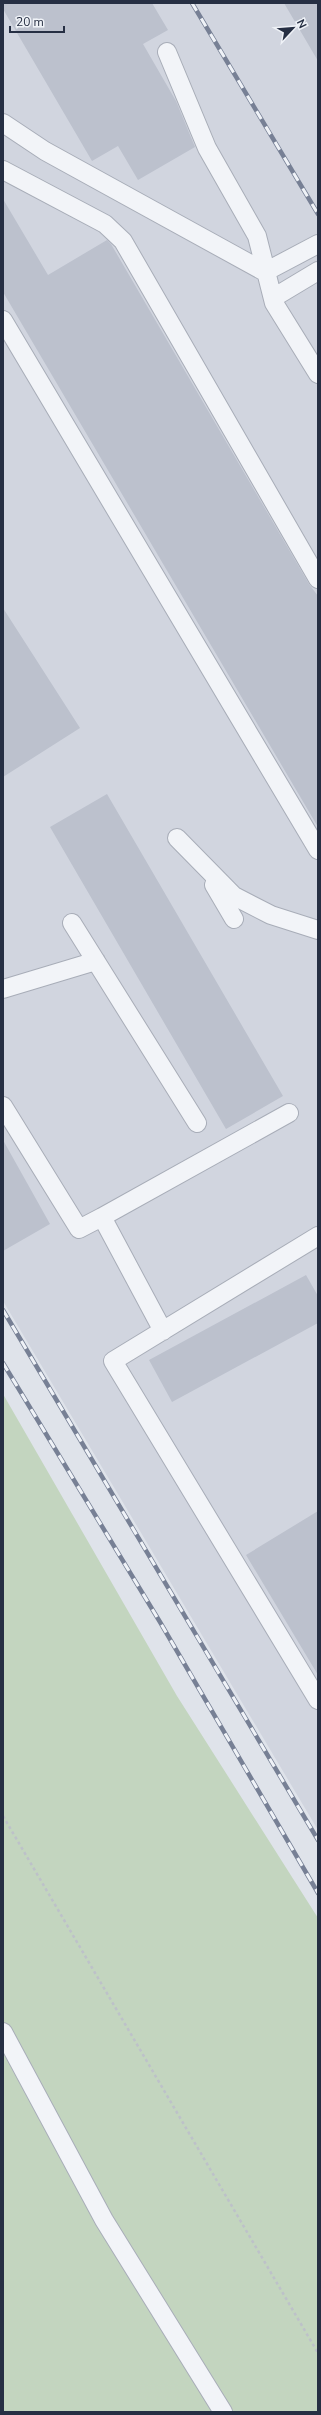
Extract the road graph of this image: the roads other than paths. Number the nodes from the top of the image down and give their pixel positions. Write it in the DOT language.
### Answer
graph roads {
  1 [pos="167,52"];
  2 [pos="3,123"];
  3 [pos="3,170"];
  4 [pos="318,244"];
  5 [pos="318,271"];
  6 [pos="265,272"];
  7 [pos="273,298"];
  8 [pos="3,320"];
  9 [pos="318,374"];
  10 [pos="318,579"];
  11 [pos="177,838"];
  12 [pos="318,850"];
  13 [pos="200,862"];
  14 [pos="234,919"];
  15 [pos="72,923"];
  16 [pos="318,930"];
  17 [pos="96,961"];
  18 [pos="3,989"];
  19 [pos="3,1106"];
  20 [pos="289,1113"];
  21 [pos="197,1123"];
  22 [pos="102,1217"];
  23 [pos="318,1236"];
  24 [pos="163,1331"];
  25 [pos="318,1700"];
  26 [pos="3,2032"];
  27 [pos="223,2412"];
  1 -- 6 [label="street"];
  2 -- 6 [label="street"];
  3 -- 10 [label="street"];
  4 -- 6 [label="street"];
  5 -- 7 [label="street"];
  6 -- 7 [label="street"];
  7 -- 9 [label="street"];
  8 -- 12 [label="street"];
  11 -- 13 [label="street"];
  13 -- 14 [label="street"];
  13 -- 16 [label="street"];
  15 -- 17 [label="street"];
  17 -- 18 [label="street"];
  17 -- 21 [label="street"];
  19 -- 22 [label="street"];
  20 -- 22 [label="street"];
  22 -- 24 [label="street"];
  23 -- 24 [label="street"];
  24 -- 25 [label="street"];
  26 -- 27 [label="street"];
}
